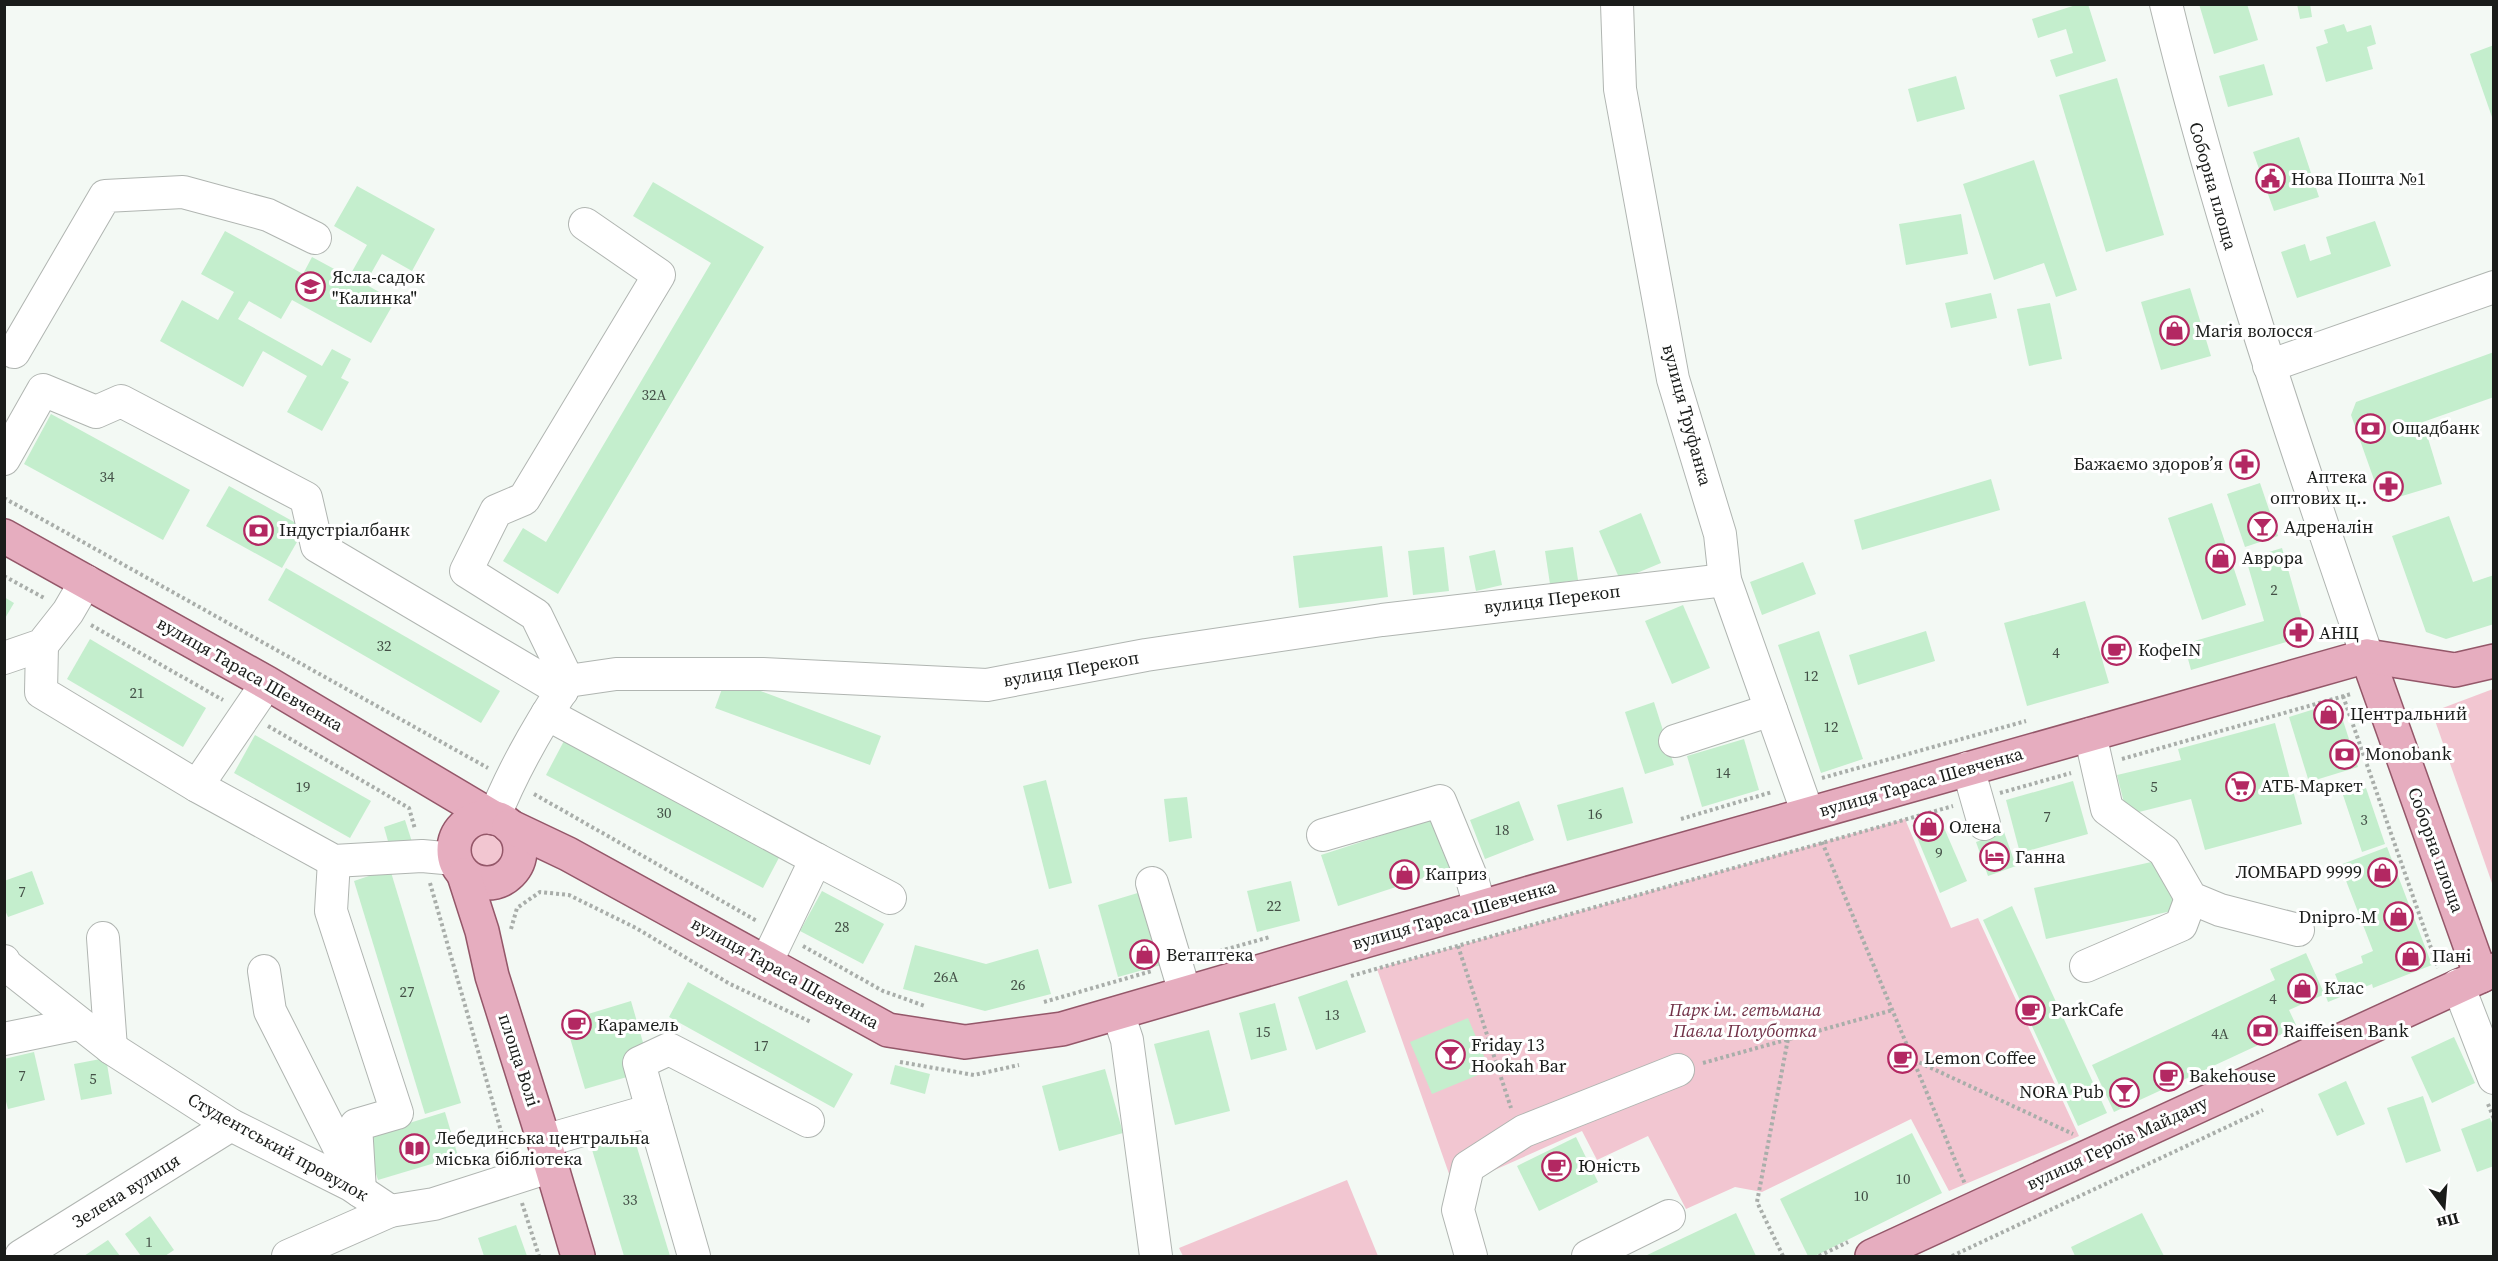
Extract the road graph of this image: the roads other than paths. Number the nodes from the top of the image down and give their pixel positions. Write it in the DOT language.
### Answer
graph roads {
  1 [pos="1617,4"];
  2 [pos="2166,4"];
  3 [pos="585,224"];
  4 [pos="315,238"];
  5 [pos="2493,287"];
  6 [pos="9,350"];
  7 [pos="2269,366"];
  8 [pos="43,390"];
  9 [pos="4,459"];
  10 [pos="4,536"];
  11 [pos="1725,580"];
  12 [pos="86,581"];
  13 [pos="42,645"];
  14 [pos="2367,656"];
  15 [pos="4,658"];
  16 [pos="2493,661"];
  17 [pos="267,682"];
  18 [pos="559,695"];
  19 [pos="1771,710"];
  20 [pos="2090,734"];
  21 [pos="1675,741"];
  22 [pos="1968,768"];
  23 [pos="433,782"];
  24 [pos="197,786"];
  25 [pos="1803,799"];
  26 [pos="501,822"];
  27 [pos="1984,824"];
  28 [pos="1323,835"];
  29 [pos="568,854"];
  30 [pos="816,859"];
  31 [pos="457,860"];
  32 [pos="334,861"];
  33 [pos="507,875"];
  34 [pos="1152,883"];
  35 [pos="890,898"];
  36 [pos="2191,898"];
  37 [pos="1480,907"];
  38 [pos="2298,930"];
  39 [pos="495,935"];
  40 [pos="103,938"];
  41 [pos="4,961"];
  42 [pos="766,963"];
  43 [pos="2086,966"];
  44 [pos="264,971"];
  45 [pos="1181,978"];
  46 [pos="2470,981"];
  47 [pos="1118,1013"];
  48 [pos="77,1024"];
  49 [pos="4,1039"];
  50 [pos="111,1048"];
  51 [pos="1678,1070"];
  52 [pos="2493,1078"];
  53 [pos="652,1110"];
  54 [pos="808,1122"];
  55 [pos="231,1125"];
  56 [pos="548,1153"];
  57 [pos="360,1191"];
  58 [pos="390,1211"];
  59 [pos="1670,1216"];
  60 [pos="344,1244"];
  61 [pos="21,1257"];
  62 [pos="288,1257"];
  63 [pos="578,1257"];
  64 [pos="694,1257"];
  65 [pos="1156,1257"];
  66 [pos="1471,1257"];
  67 [pos="1588,1257"];
  68 [pos="1872,1257"];
  1 -- 11 [label="street, вулиця Труфанка"];
  2 -- 7 [label="street, Соборна площа"];
  3 -- 18 [label="street"];
  4 -- 6 [label="street"];
  5 -- 7 [label="street"];
  6 -- 8 [label="street"];
  7 -- 14 [label="street, Соборна площа"];
  8 -- 9 [label="street"];
  8 -- 18 [label="street"];
  10 -- 12 [label="main road, вулиця Тараса Шевченка"];
  11 -- 18 [label="street, вулиця Перекоп"];
  11 -- 19 [label="street, вулиця Труфанка"];
  12 -- 13 [label="street"];
  12 -- 17 [label="main road, вулиця Тараса Шевченка"];
  13 -- 15 [label="street"];
  13 -- 24 [label="street"];
  14 -- 16 [label="main road"];
  14 -- 20 [label="main road, вулиця Тараса Шевченка"];
  14 -- 46 [label="main road, Соборна площа"];
  17 -- 23 [label="main road, вулиця Тараса Шевченка"];
  17 -- 24 [label="street"];
  18 -- 26 [label="street"];
  18 -- 30 [label="street"];
  19 -- 21 [label="street"];
  19 -- 25 [label="street, вулиця Труфанка"];
  20 -- 22 [label="main road, вулиця Тараса Шевченка"];
  20 -- 36 [label="street"];
  22 -- 25 [label="main road, вулиця Тараса Шевченка"];
  22 -- 27 [label="street"];
  23 -- 26 [label="main road, вулиця Тараса Шевченка"];
  23 -- 31 [label="main road, площа Волі"];
  24 -- 32 [label="street"];
  25 -- 37 [label="main road, вулиця Тараса Шевченка"];
  26 -- 29 [label="main road, вулиця Тараса Шевченка"];
  26 -- 31 [label="main road"];
  26 -- 33 [label="main road"];
  28 -- 37 [label="street"];
  29 -- 33 [label="main road"];
  29 -- 42 [label="main road, вулиця Тараса Шевченка"];
  30 -- 35 [label="street"];
  30 -- 42 [label="street"];
  31 -- 32 [label="street"];
  31 -- 33 [label="main road"];
  31 -- 39 [label="main road, площа Волі"];
  32 -- 57 [label="street"];
  33 -- 39 [label="main road"];
  34 -- 45 [label="street"];
  36 -- 38 [label="street"];
  36 -- 43 [label="street"];
  37 -- 45 [label="main road, вулиця Тараса Шевченка"];
  39 -- 56 [label="main road, площа Волі"];
  40 -- 50 [label="street"];
  41 -- 48 [label="street, Студентський провулок"];
  42 -- 47 [label="main road, вулиця Тараса Шевченка"];
  44 -- 57 [label="street"];
  45 -- 47 [label="main road, вулиця Тараса Шевченка"];
  46 -- 52 [label="street"];
  46 -- 68 [label="main road, вулиця Героїв Майдану"];
  47 -- 65 [label="street"];
  48 -- 49 [label="street"];
  48 -- 50 [label="street, Студентський провулок"];
  50 -- 55 [label="street, Студентський провулок"];
  51 -- 66 [label="street"];
  53 -- 54 [label="street"];
  53 -- 56 [label="street"];
  53 -- 64 [label="street"];
  55 -- 57 [label="street, Студентський провулок"];
  55 -- 61 [label="street, Зелена вулиця"];
  56 -- 58 [label="street"];
  56 -- 63 [label="main road, площа Волі"];
  57 -- 58 [label="street, Студентський провулок"];
  58 -- 60 [label="street"];
  59 -- 67 [label="street"];
  60 -- 62 [label="street"];
}
